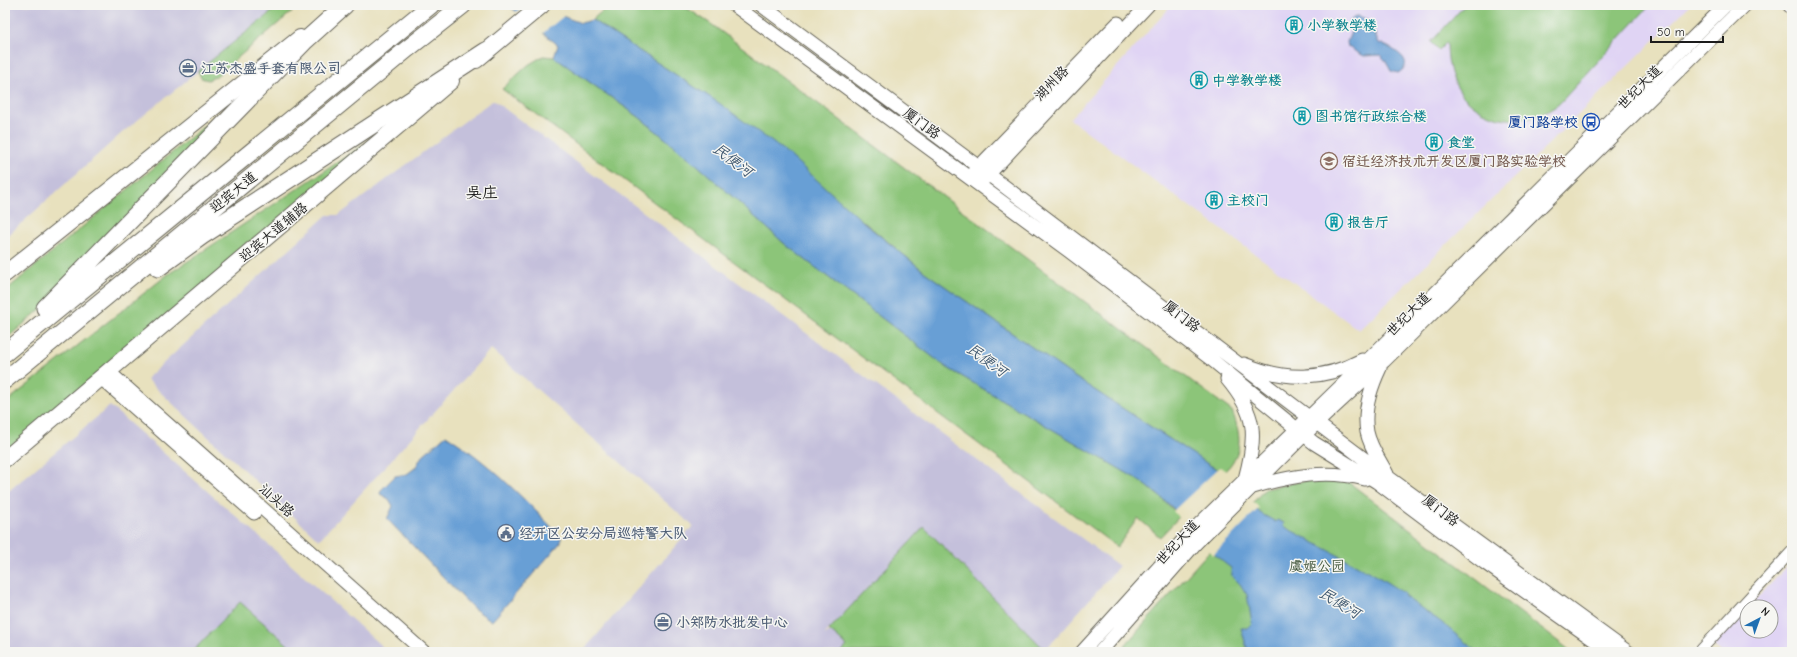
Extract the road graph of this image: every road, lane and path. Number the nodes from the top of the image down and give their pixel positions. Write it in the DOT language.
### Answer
graph roads {
  1 [pos="341,5"];
  2 [pos="345,5"];
  3 [pos="431,5"];
  4 [pos="463,5"];
  5 [pos="542,5"];
  6 [pos="734,5"];
  7 [pos="761,5"];
  8 [pos="1136,5"];
  9 [pos="1148,5"];
  10 [pos="1726,5"];
  11 [pos="1745,5"];
  12 [pos="1789,5"];
  13 [pos="1792,8"];
  14 [pos="486,51"];
  15 [pos="983,170"];
  16 [pos="974,181"];
  17 [pos="5,274"];
  18 [pos="5,348"];
  19 [pos="5,353"];
  20 [pos="1228,357"];
  21 [pos="1379,357"];
  22 [pos="1211,358"];
  23 [pos="105,375"];
  24 [pos="5,380"];
  25 [pos="1312,420"];
  26 [pos="1300,432"];
  27 [pos="5,459"];
  28 [pos="1383,480"];
  29 [pos="1245,486"];
  30 [pos="1191,540"];
  31 [pos="1792,551"];
  32 [pos="411,652"];
  33 [pos="424,652"];
  34 [pos="1082,652"];
  35 [pos="1100,652"];
  36 [pos="1611,652"];
  37 [pos="1628,652"];
  38 [pos="1699,652"];
  1 -- 17 [label="main road"];
  2 -- 18 [label="highway"];
  3 -- 19 [label="highway, 迎宾大道"];
  4 -- 24 [label="highway, 迎宾大道"];
  5 -- 14 [label="main road, 迎宾大道辅路"];
  6 -- 16 [label="street, 厦门路"];
  7 -- 15 [label="street, 厦门路"];
  8 -- 15 [label="street, 湖州路"];
  9 -- 15 [label="street, 湖州路"];
  10 -- 21 [label="street, 世纪大道"];
  11 -- 21 [label="street, 世纪大道"];
  12 -- 13 [label="street"];
  14 -- 23 [label="main road, 迎宾大道辅路"];
  14 -- 24 [label="highway"];
  15 -- 16 [label="street, 湖州路"];
  15 -- 20 [label="street, 厦门路"];
  16 -- 22 [label="street, 厦门路"];
  20 -- 21 [label="street"];
  20 -- 25 [label="street, 厦门路"];
  21 -- 25 [label="street, 世纪大道"];
  21 -- 28 [label="street"];
  22 -- 26 [label="street, 厦门路"];
  22 -- 29 [label="street"];
  23 -- 27 [label="main road, 迎宾大道辅路"];
  23 -- 32 [label="street, 汕头路"];
  23 -- 33 [label="street, 汕头路"];
  25 -- 26 [label="street, 世纪大道"];
  25 -- 28 [label="street, 厦门路"];
  26 -- 28 [label="street, 厦门路"];
  26 -- 29 [label="street, 世纪大道"];
  28 -- 29 [label="street"];
  28 -- 36 [label="street, 厦门路"];
  28 -- 37 [label="street, 厦门路"];
  29 -- 30 [label="street, 世纪大道"];
  30 -- 34 [label="street, 世纪大道"];
  30 -- 35 [label="street, 世纪大道"];
  31 -- 38 [label="street"];
}
